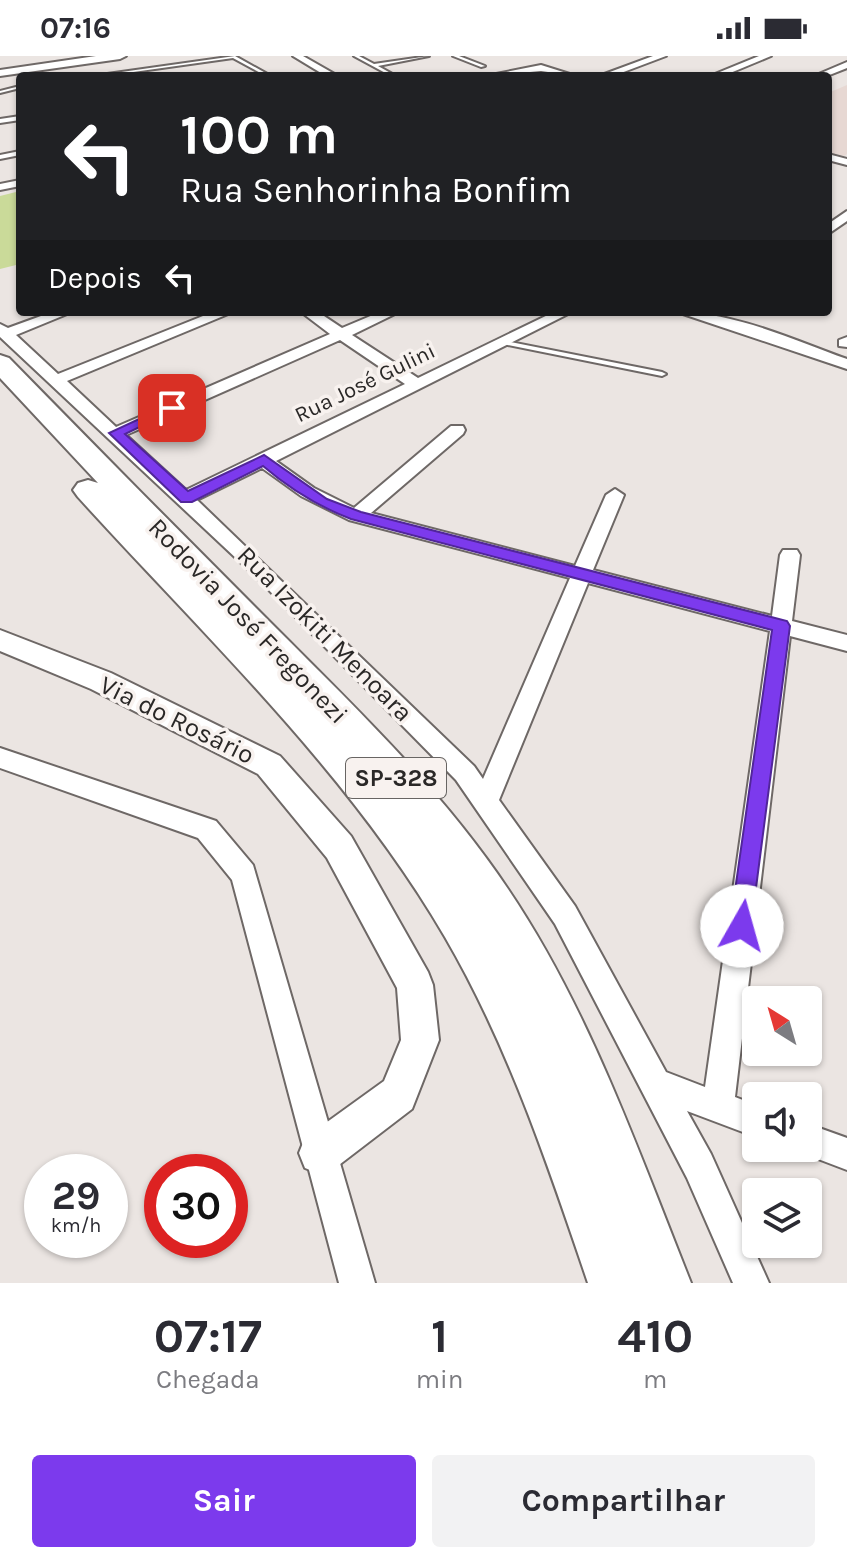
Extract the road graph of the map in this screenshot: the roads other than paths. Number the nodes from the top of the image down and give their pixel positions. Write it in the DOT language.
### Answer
graph roads {
  1 [pos="71,56"];
  2 [pos="120,56"];
  3 [pos="235,56"];
  4 [pos="297,56"];
  5 [pos="356,56"];
  6 [pos="427,56"];
  7 [pos="455,56"];
  8 [pos="662,56"];
  9 [pos="767,56"];
  10 [pos="373,65"];
  11 [pos="0,66"];
  12 [pos="483,66"];
  13 [pos="123,72"];
  14 [pos="262,72"];
  15 [pos="326,72"];
  16 [pos="386,72"];
  17 [pos="510,72"];
  18 [pos="556,72"];
  19 [pos="616,72"];
  20 [pos="725,72"];
  21 [pos="0,73"];
  22 [pos="56,316"];
  23 [pos="216,316"];
  24 [pos="314,316"];
  25 [pos="383,316"];
  26 [pos="557,316"];
  27 [pos="720,316"];
  28 [pos="342,334"];
  29 [pos="2,341"];
  30 [pos="503,342"];
  31 [pos="847,364"];
  32 [pos="662,374"];
  33 [pos="56,380"];
  34 [pos="416,384"];
  35 [pos="4,400"];
  36 [pos="457,430"];
  37 [pos="116,433"];
  38 [pos="264,460"];
  39 [pos="615,495"];
  40 [pos="186,498"];
  41 [pos="356,516"];
  42 [pos="790,555"];
  43 [pos="582,574"];
  44 [pos="781,626"];
  45 [pos="0,640"];
  46 [pos="847,643"];
  47 [pos="0,758"];
  48 [pos="485,803"];
  49 [pos="655,1084"];
  50 [pos="718,1107"];
  51 [pos="742,1116"];
  52 [pos="822,1145"];
  53 [pos="320,1153"];
  54 [pos="847,1154"];
  55 [pos="357,1283"];
  56 [pos="617,1283"];
  57 [pos="662,1283"];
  58 [pos="751,1283"];
  1 -- 11 [label="street"];
  2 -- 21 [label="street"];
  3 -- 13 [label="lane"];
  3 -- 14 [label="lane"];
  4 -- 15 [label="street"];
  5 -- 10 [label="lane"];
  6 -- 10 [label="lane"];
  7 -- 12 [label="lane"];
  8 -- 19 [label="street"];
  9 -- 20 [label="street"];
  10 -- 16 [label="lane"];
  17 -- 18 [label="street"];
  22 -- 29 [label="street"];
  23 -- 33 [label="street"];
  24 -- 28 [label="street"];
  25 -- 28 [label="street"];
  26 -- 30 [label="street, Rua José Gulini"];
  27 -- 31 [label="street"];
  28 -- 34 [label="street"];
  28 -- 37 [label="street"];
  29 -- 33 [label="street, Rua Izokiti Menoara"];
  29 -- 57 [label="highway, Rodovia José Fregonezi / SP-328"];
  30 -- 32 [label="lane"];
  30 -- 34 [label="street, Rua José Gulini"];
  33 -- 37 [label="street, Rua Izokiti Menoara"];
  34 -- 38 [label="street, Rua José Gulini"];
  35 -- 56 [label="highway, Rodovia José Fregonezi / SP-328"];
  36 -- 41 [label="street"];
  37 -- 40 [label="street, Rua Izokiti Menoara"];
  38 -- 40 [label="street, Rua José Gulini"];
  38 -- 41 [label="street"];
  39 -- 43 [label="street"];
  40 -- 48 [label="street, Rua Izokiti Menoara"];
  41 -- 43 [label="street"];
  42 -- 44 [label="street"];
  43 -- 44 [label="street"];
  43 -- 48 [label="street"];
  44 -- 46 [label="street"];
  44 -- 50 [label="street"];
  45 -- 53 [label="street, Via do Rosário"];
  47 -- 53 [label="street"];
  48 -- 49 [label="street, Rua Izokiti Menoara"];
  49 -- 50 [label="street"];
  49 -- 58 [label="street, Rua Izokiti Menoara"];
  50 -- 51 [label="street"];
  52 -- 54 [label="street"];
  53 -- 55 [label="street"];
}
